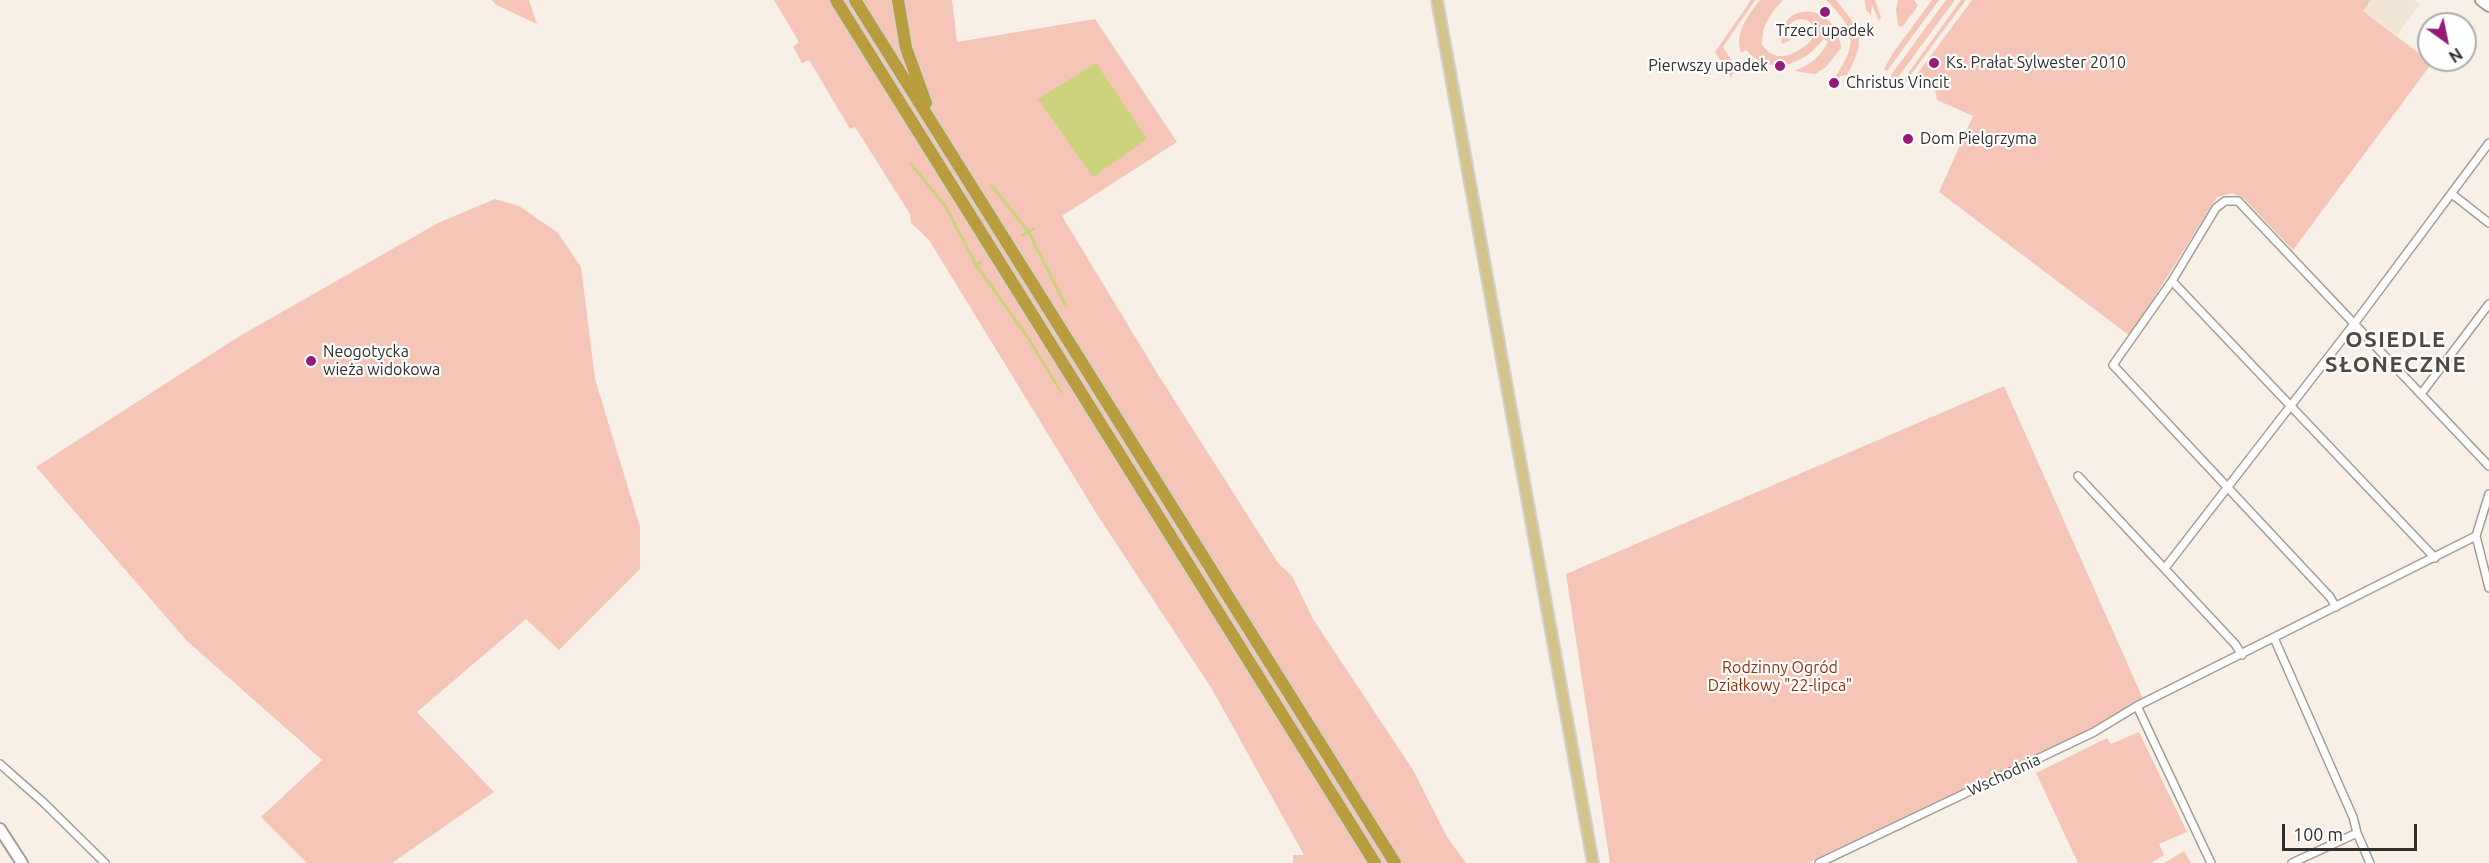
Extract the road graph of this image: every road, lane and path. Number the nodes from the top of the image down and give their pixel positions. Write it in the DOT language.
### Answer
graph roads {
  1 [pos="836,0"];
  2 [pos="855,0"];
  3 [pos="898,0"];
  4 [pos="1437,0"];
  5 [pos="2481,0"];
  6 [pos="2489,6"];
  7 [pos="934,127"];
  8 [pos="2489,144"];
  9 [pos="2452,194"];
  10 [pos="2489,223"];
  11 [pos="2172,281"];
  12 [pos="2489,304"];
  13 [pos="2354,324"];
  14 [pos="2421,394"];
  15 [pos="2290,406"];
  16 [pos="2489,466"];
  17 [pos="2078,476"];
  18 [pos="2228,488"];
  19 [pos="2489,494"];
  20 [pos="2476,536"];
  21 [pos="2435,558"];
  22 [pos="2165,568"];
  23 [pos="2489,588"];
  24 [pos="2336,607"];
  25 [pos="2274,638"];
  26 [pos="2242,655"];
  27 [pos="2137,706"];
  28 [pos="0,764"];
  29 [pos="0,829"];
  30 [pos="2357,833"];
  31 [pos="22,863"];
  32 [pos="105,863"];
  33 [pos="1375,863"];
  34 [pos="1395,863"];
  35 [pos="1593,863"];
  36 [pos="1820,863"];
  37 [pos="2211,863"];
  38 [pos="2292,863"];
  39 [pos="2370,863"];
  1 -- 33 [label="highway"];
  2 -- 7 [label="highway"];
  3 -- 7 [label="highway"];
  4 -- 35 [label="main road"];
  5 -- 6 [label="main road"];
  7 -- 34 [label="highway"];
  8 -- 9 [label="street"];
  9 -- 10 [label="street"];
  9 -- 13 [label="street"];
  11 -- 13 [label="street"];
  11 -- 15 [label="street"];
  11 -- 18 [label="street"];
  12 -- 14 [label="street"];
  13 -- 14 [label="street"];
  13 -- 15 [label="street"];
  14 -- 16 [label="street"];
  15 -- 18 [label="street"];
  15 -- 21 [label="street"];
  17 -- 22 [label="street"];
  18 -- 22 [label="street"];
  18 -- 24 [label="street"];
  19 -- 20 [label="street"];
  20 -- 21 [label="street, Wschodnia"];
  20 -- 23 [label="street"];
  21 -- 24 [label="street, Wschodnia"];
  22 -- 26 [label="street"];
  24 -- 25 [label="street, Wschodnia"];
  25 -- 26 [label="street, Wschodnia"];
  25 -- 30 [label="street"];
  26 -- 27 [label="street, Wschodnia"];
  27 -- 36 [label="street, Wschodnia"];
  27 -- 37 [label="street"];
  28 -- 32 [label="street"];
  29 -- 31 [label="main road"];
  30 -- 38 [label="street"];
  30 -- 39 [label="street"];
}
